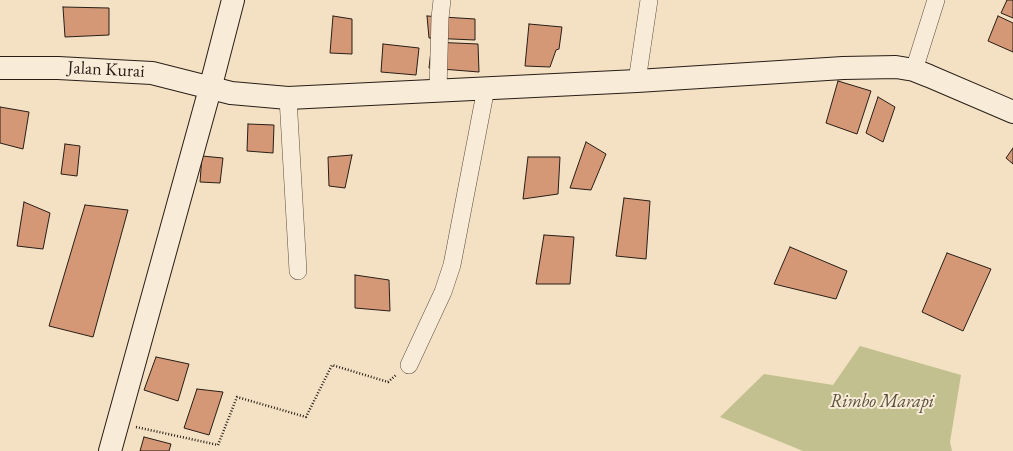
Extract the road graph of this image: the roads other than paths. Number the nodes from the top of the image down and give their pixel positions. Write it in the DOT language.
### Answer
graph roads {
  1 [pos="233,0"];
  2 [pos="442,0"];
  3 [pos="649,0"];
  4 [pos="936,0"];
  5 [pos="0,68"];
  6 [pos="914,70"];
  7 [pos="637,81"];
  8 [pos="486,88"];
  9 [pos="210,89"];
  10 [pos="438,90"];
  11 [pos="288,98"];
  12 [pos="1013,112"];
  13 [pos="298,270"];
  14 [pos="408,365"];
  15 [pos="110,451"];
  1 -- 9 [label="street"];
  2 -- 10 [label="street"];
  3 -- 7 [label="street"];
  4 -- 6 [label="street"];
  5 -- 9 [label="street, Jalan Kurai"];
  6 -- 7 [label="street, Jalan Kurai"];
  6 -- 12 [label="street, Jalan Kurai"];
  7 -- 8 [label="street, Jalan Kurai"];
  8 -- 10 [label="street, Jalan Kurai"];
  8 -- 14 [label="street"];
  9 -- 11 [label="street, Jalan Kurai"];
  9 -- 15 [label="street"];
  10 -- 11 [label="street, Jalan Kurai"];
  11 -- 13 [label="street"];
}
